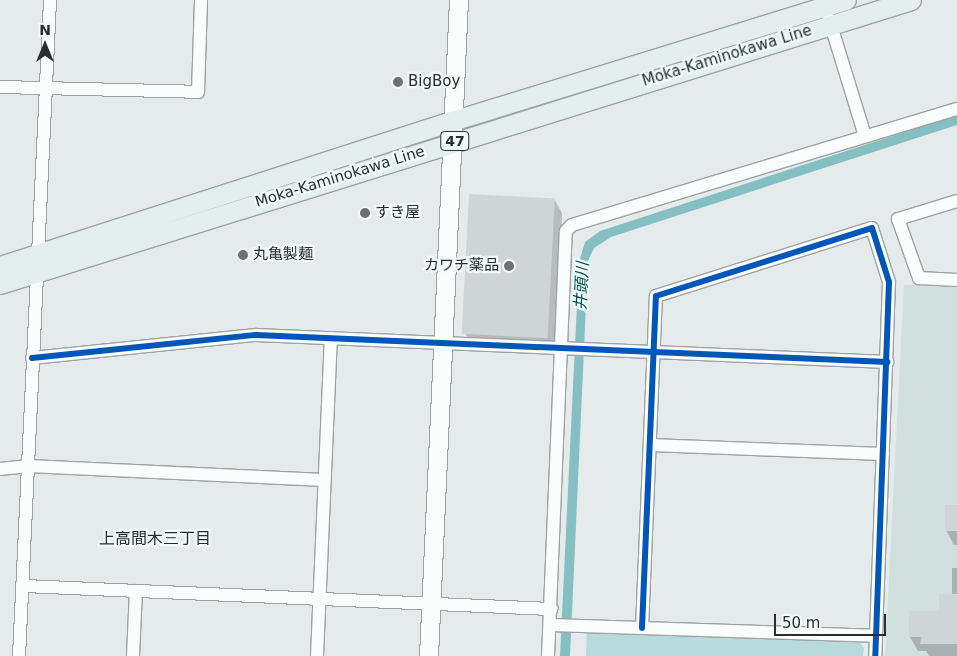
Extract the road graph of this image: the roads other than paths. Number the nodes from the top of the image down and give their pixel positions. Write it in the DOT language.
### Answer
graph roads {
  1 [pos="50,0"];
  2 [pos="201,0"];
  3 [pos="459,0"];
  4 [pos="846,0"];
  5 [pos="911,0"];
  6 [pos="827,10"];
  7 [pos="0,87"];
  8 [pos="45,89"];
  9 [pos="957,109"];
  10 [pos="452,121"];
  11 [pos="865,136"];
  12 [pos="451,142"];
  13 [pos="957,201"];
  14 [pos="38,262"];
  15 [pos="0,266"];
  16 [pos="957,280"];
  17 [pos="0,284"];
  18 [pos="331,338"];
  19 [pos="443,342"];
  20 [pos="561,347"];
  21 [pos="653,351"];
  22 [pos="32,358"];
  23 [pos="887,362"];
  24 [pos="650,445"];
  25 [pos="883,454"];
  26 [pos="29,466"];
  27 [pos="0,469"];
  28 [pos="324,480"];
  29 [pos="24,586"];
  30 [pos="136,591"];
  31 [pos="320,599"];
  32 [pos="431,606"];
  33 [pos="551,609"];
  34 [pos="550,625"];
  35 [pos="642,628"];
  36 [pos="876,636"];
  37 [pos="19,656"];
  38 [pos="133,656"];
  39 [pos="317,656"];
  40 [pos="429,656"];
  41 [pos="548,656"];
  42 [pos="875,656"];
  1 -- 8 [label="street"];
  2 -- 8 [label="street"];
  3 -- 10 [label="street"];
  4 -- 6 [label="main road, Moka-Kaminokawa Line / 47"];
  5 -- 6 [label="main road, Moka-Kaminokawa Line / 47"];
  6 -- 10 [label="main road, Moka-Kaminokawa Line / 47"];
  6 -- 11 [label="street"];
  6 -- 12 [label="main road, Moka-Kaminokawa Line / 47"];
  7 -- 8 [label="street"];
  8 -- 14 [label="street"];
  9 -- 11 [label="street"];
  10 -- 12 [label="street"];
  10 -- 14 [label="main road, Moka-Kaminokawa Line / 47"];
  11 -- 20 [label="street"];
  12 -- 14 [label="main road, Moka-Kaminokawa Line / 47"];
  12 -- 19 [label="street"];
  13 -- 16 [label="street"];
  14 -- 15 [label="main road, Moka-Kaminokawa Line / 47"];
  14 -- 17 [label="main road, Moka-Kaminokawa Line / 47"];
  14 -- 22 [label="street"];
  18 -- 19 [label="street"];
  18 -- 22 [label="street"];
  18 -- 28 [label="street"];
  19 -- 20 [label="street"];
  19 -- 32 [label="street"];
  20 -- 21 [label="street"];
  20 -- 33 [label="street"];
  21 -- 23 [label="street"];
  21 -- 23 [label="street"];
  21 -- 24 [label="street"];
  22 -- 26 [label="street"];
  23 -- 25 [label="street"];
  24 -- 25 [label="street"];
  24 -- 35 [label="street"];
  25 -- 36 [label="street"];
  26 -- 27 [label="street"];
  26 -- 28 [label="street"];
  26 -- 29 [label="street"];
  28 -- 31 [label="street"];
  29 -- 30 [label="street"];
  29 -- 37 [label="street"];
  30 -- 31 [label="street"];
  30 -- 38 [label="street"];
  31 -- 32 [label="street"];
  31 -- 39 [label="street"];
  32 -- 33 [label="street"];
  32 -- 40 [label="street"];
  33 -- 34 [label="street"];
  34 -- 35 [label="street"];
  34 -- 41 [label="street"];
  35 -- 36 [label="street"];
  36 -- 42 [label="street"];
}
